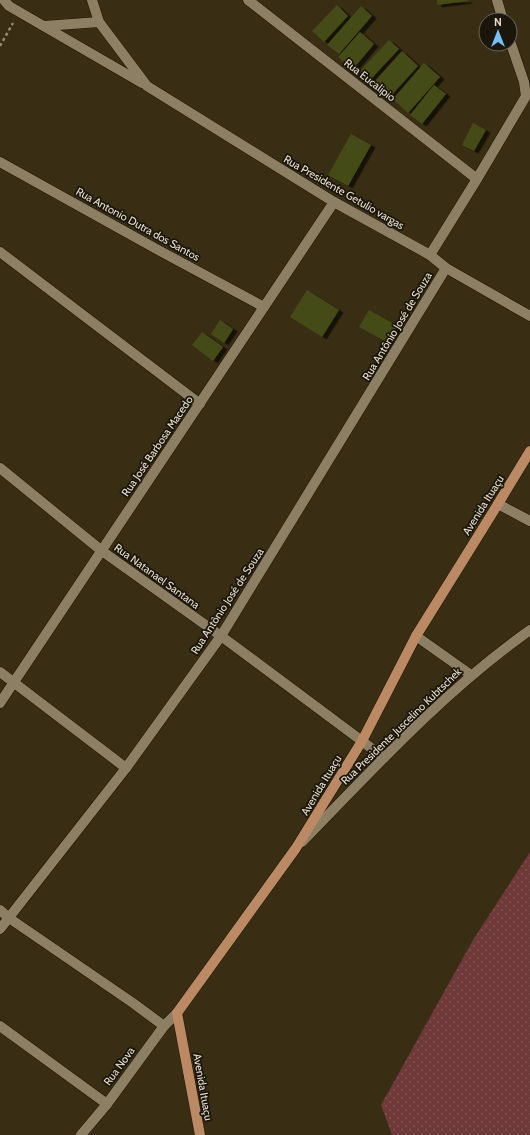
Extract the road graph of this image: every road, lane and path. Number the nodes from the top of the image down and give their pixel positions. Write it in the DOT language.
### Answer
graph roads {
  1 [pos="4,0"];
  2 [pos="92,0"];
  3 [pos="248,0"];
  4 [pos="497,0"];
  5 [pos="20,12"];
  6 [pos="501,12"];
  7 [pos="99,22"];
  8 [pos="43,26"];
  9 [pos="0,46"];
  10 [pos="514,52"];
  11 [pos="147,86"];
  12 [pos="0,162"];
  13 [pos="477,179"];
  14 [pos="334,202"];
  15 [pos="0,252"];
  16 [pos="430,255"];
  17 [pos="446,268"];
  18 [pos="264,307"];
  19 [pos="530,316"];
  20 [pos="200,404"];
  21 [pos="530,451"];
  22 [pos="0,468"];
  23 [pos="498,504"];
  24 [pos="530,521"];
  25 [pos="102,551"];
  26 [pos="530,630"];
  27 [pos="221,636"];
  28 [pos="416,636"];
  29 [pos="0,672"];
  30 [pos="471,675"];
  31 [pos="14,683"];
  32 [pos="0,703"];
  33 [pos="362,740"];
  34 [pos="384,758"];
  35 [pos="126,768"];
  36 [pos="296,848"];
  37 [pos="0,910"];
  38 [pos="9,918"];
  39 [pos="0,929"];
  40 [pos="177,1013"];
  41 [pos="0,1026"];
  42 [pos="164,1026"];
  43 [pos="107,1104"];
  44 [pos="81,1135"];
  45 [pos="200,1135"];
  1 -- 5 [label="street, Rua Presidente Getulio vargas"];
  2 -- 7 [label="street, Rua Presidente Getulio vargas"];
  3 -- 13 [label="street, Rua Eucalipio"];
  4 -- 6 [label="street"];
  5 -- 8 [label="street, Rua Presidente Getulio vargas"];
  5 -- 9 [label="path"];
  7 -- 8 [label="street"];
  7 -- 11 [label="street, Rua Presidente Getulio vargas"];
  8 -- 11 [label="street, Rua Presidente Getulio vargas"];
  10 -- 13 [label="street"];
  11 -- 14 [label="street, Rua Presidente Getulio vargas"];
  12 -- 18 [label="street, Rua Antonio Dutra dos Santos"];
  13 -- 16 [label="street"];
  14 -- 16 [label="street, Rua Presidente Getulio vargas"];
  14 -- 18 [label="street, Rua José Barbosa Macedo"];
  15 -- 20 [label="street"];
  16 -- 17 [label="street, Rua Presidente Getulio vargas"];
  17 -- 19 [label="street, Rua Presidente Getulio vargas"];
  17 -- 27 [label="street, Rua Antônio José de Souza"];
  18 -- 20 [label="street, Rua José Barbosa Macedo"];
  20 -- 25 [label="street, Rua José Barbosa Macedo"];
  21 -- 23 [label="main road, Avenida Ituaçu"];
  22 -- 25 [label="street, Rua Natanael Santana"];
  23 -- 24 [label="street"];
  23 -- 28 [label="main road, Avenida Ituaçu"];
  25 -- 27 [label="street, Rua Natanael Santana"];
  25 -- 31 [label="street, Rua José Barbosa Macedo"];
  26 -- 30 [label="street, Rua Presidente Juscelino Kubtschek"];
  27 -- 33 [label="street, Rua Natanael Santana"];
  27 -- 35 [label="street, Rua Antônio José de Souza"];
  28 -- 30 [label="street"];
  28 -- 33 [label="main road, Avenida Ituaçu"];
  29 -- 31 [label="street"];
  30 -- 34 [label="street, Rua Presidente Juscelino Kubtschek"];
  31 -- 32 [label="street, Rua José Barbosa Macedo"];
  31 -- 35 [label="street"];
  33 -- 34 [label="street, Rua Natanael Santana"];
  33 -- 36 [label="main road, Avenida Ituaçu"];
  34 -- 36 [label="street, Rua Presidente Juscelino Kubtschek"];
  35 -- 38 [label="street, Rua Antônio José de Souza"];
  36 -- 40 [label="main road, Avenida Ituaçu"];
  37 -- 38 [label="street"];
  38 -- 39 [label="street, Rua Antônio José de Souza"];
  38 -- 42 [label="street"];
  40 -- 42 [label="street, Rua Nova"];
  40 -- 45 [label="main road, Avenida Ituaçu"];
  41 -- 43 [label="street"];
  42 -- 43 [label="street, Rua Nova"];
  43 -- 44 [label="street, Rua Nova"];
}
